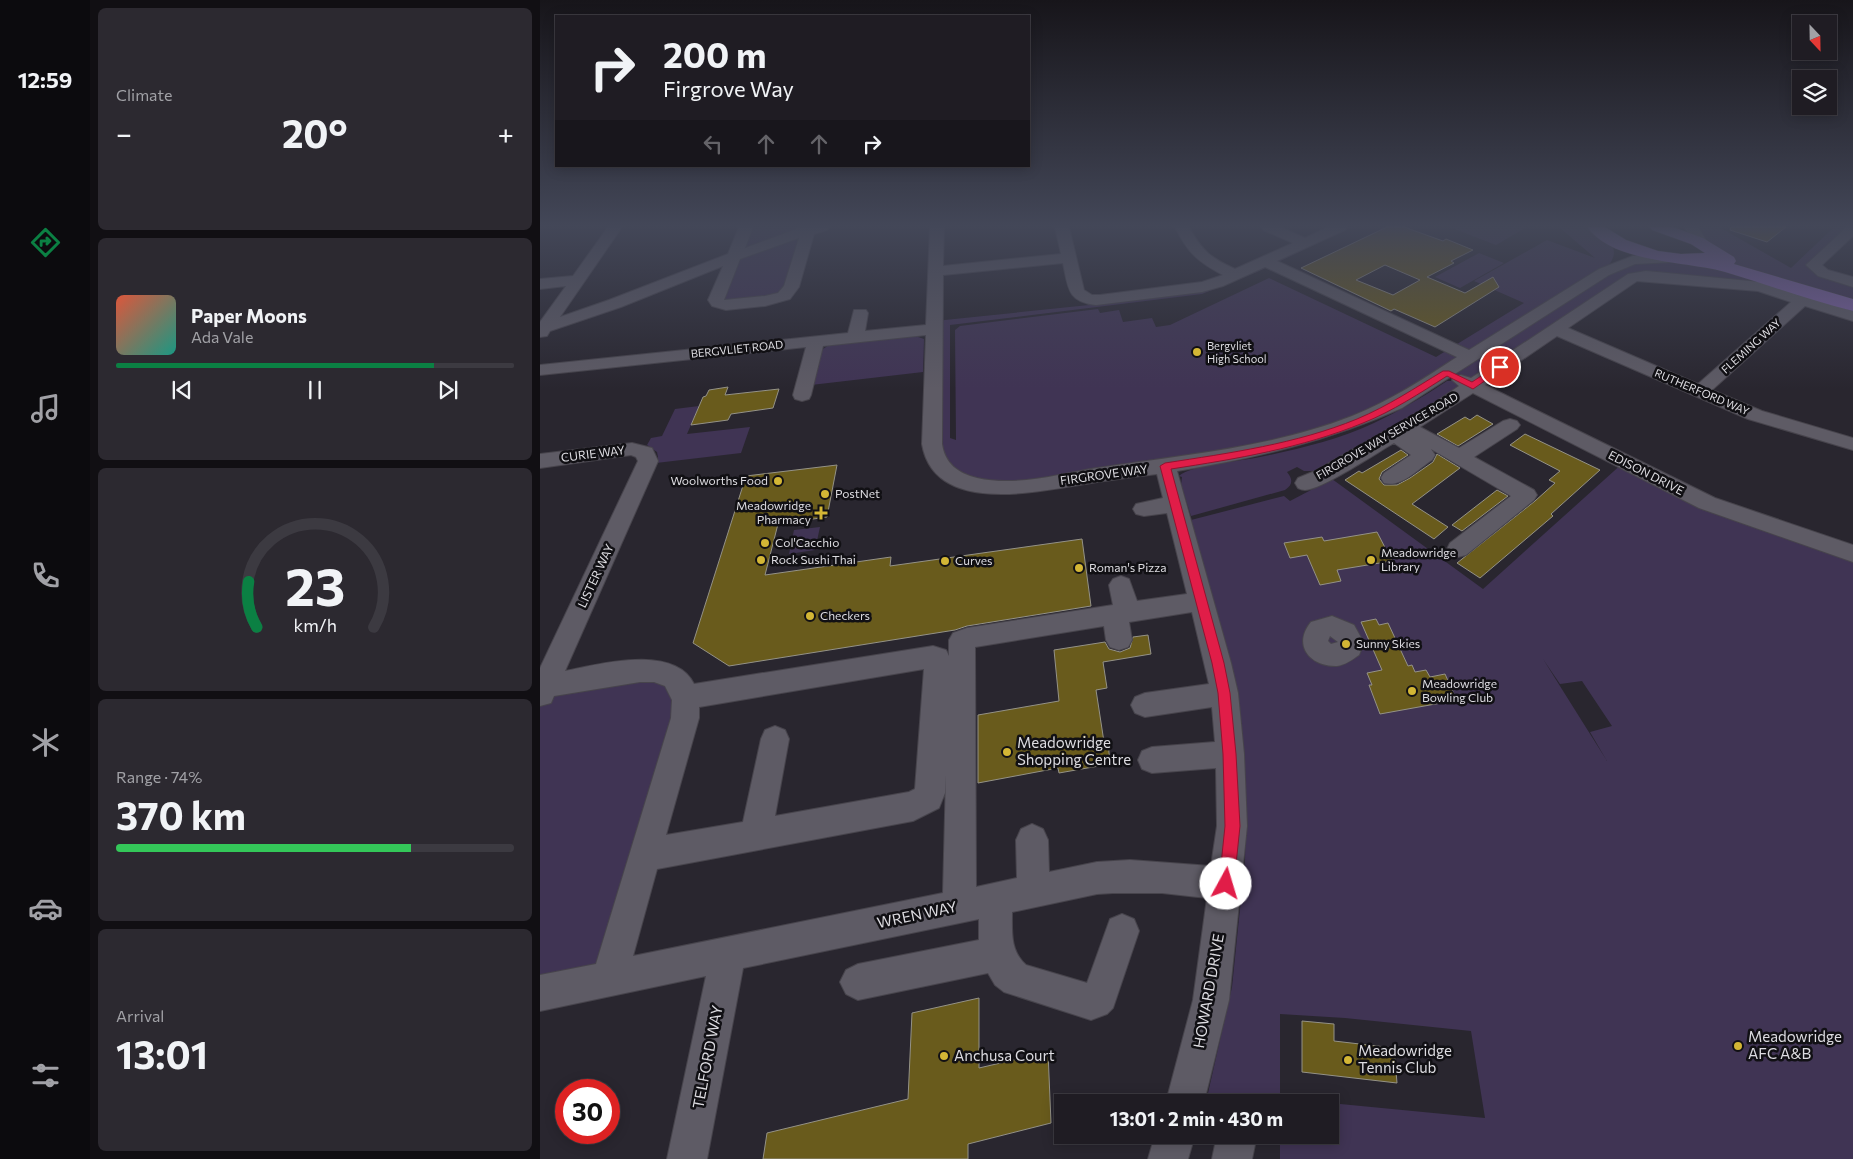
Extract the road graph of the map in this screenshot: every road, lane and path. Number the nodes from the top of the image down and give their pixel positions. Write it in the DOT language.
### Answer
graph roads {
  1 [pos="568,281"];
  2 [pos="577,281"];
  3 [pos="670,281"];
  4 [pos="724,281"];
  5 [pos="794,281"];
  6 [pos="936,281"];
  7 [pos="1074,281"];
  8 [pos="1220,281"];
  9 [pos="1308,281"];
  10 [pos="1590,281"];
  11 [pos="1627,281"];
  12 [pos="1695,281"];
  13 [pos="1773,281"];
  14 [pos="1776,281"];
  15 [pos="540,284"];
  16 [pos="1783,284"];
  17 [pos="1802,300"];
  18 [pos="1853,305"];
  19 [pos="860,313"];
  20 [pos="1853,316"];
  21 [pos="934,329"];
  22 [pos="542,330"];
  23 [pos="1556,330"];
  24 [pos="856,337"];
  25 [pos="816,341"];
  26 [pos="1471,357"];
  27 [pos="540,370"];
  28 [pos="1446,372"];
  29 [pos="1473,386"];
  30 [pos="1700,391"];
  31 [pos="802,395"];
  32 [pos="1510,425"];
  33 [pos="1400,430"];
  34 [pos="1853,444"];
  35 [pos="645,452"];
  36 [pos="1460,457"];
  37 [pos="540,461"];
  38 [pos="1165,466"];
  39 [pos="1392,478"];
  40 [pos="1305,483"];
  41 [pos="1175,504"];
  42 [pos="1144,509"];
  43 [pos="1458,549"];
  44 [pos="1853,554"];
  45 [pos="1121,585"];
  46 [pos="1201,601"];
  47 [pos="1120,622"];
  48 [pos="543,692"];
  49 [pos="1224,693"];
  50 [pos="686,697"];
  51 [pos="1145,705"];
  52 [pos="775,739"];
  53 [pos="1230,754"];
  54 [pos="1152,760"];
  55 [pos="756,834"];
  56 [pos="1032,840"];
  57 [pos="645,855"];
  58 [pos="1226,884"];
  59 [pos="1034,890"];
  60 [pos="996,898"];
  61 [pos="959,906"];
  62 [pos="1122,931"];
  63 [pos="728,954"];
  64 [pos="997,954"];
  65 [pos="609,979"];
  66 [pos="858,982"];
  67 [pos="540,993"];
  68 [pos="1187,1094"];
  69 [pos="1172,1144"];
  70 [pos="1235,1144"];
  71 [pos="687,1159"];
  72 [pos="1168,1159"];
  73 [pos="1232,1159"];
  1 -- 15 [label="street"];
  2 -- 22 [label="street"];
  3 -- 22 [label="street"];
  4 -- 5 [label="street"];
  6 -- 21 [label="street, FIRGROVE WAY"];
  7 -- 8 [label="street"];
  9 -- 26 [label="street"];
  10 -- 26 [label="street, FIRGROVE WAY"];
  11 -- 23 [label="street, FIRGROVE WAY SERVICE ROAD"];
  12 -- 17 [label="street, FIRGROVE WAY SERVICE ROAD"];
  13 -- 16 [label="main road"];
  14 -- 16 [label="main road"];
  16 -- 18 [label="main road"];
  17 -- 20 [label="street, FIRGROVE WAY SERVICE ROAD"];
  17 -- 30 [label="street, FLEMING WAY"];
  19 -- 24 [label="street"];
  21 -- 24 [label="street, BERGVLIET ROAD"];
  21 -- 38 [label="street, FIRGROVE WAY"];
  23 -- 29 [label="street, FIRGROVE WAY SERVICE ROAD"];
  23 -- 30 [label="street, RUTHERFORD WAY"];
  24 -- 25 [label="street, BERGVLIET ROAD"];
  25 -- 27 [label="street, BERGVLIET ROAD"];
  25 -- 31 [label="street"];
  26 -- 28 [label="street, FIRGROVE WAY"];
  28 -- 29 [label="street, EDISON DRIVE"];
  28 -- 38 [label="street, FIRGROVE WAY"];
  29 -- 33 [label="street, FIRGROVE WAY SERVICE ROAD"];
  29 -- 44 [label="street, EDISON DRIVE"];
  30 -- 34 [label="street, RUTHERFORD WAY"];
  32 -- 36 [label="street"];
  33 -- 36 [label="street"];
  33 -- 39 [label="street"];
  33 -- 40 [label="street, FIRGROVE WAY SERVICE ROAD"];
  35 -- 37 [label="street, CURIE WAY"];
  35 -- 48 [label="street, LISTER WAY"];
  36 -- 43 [label="street"];
  38 -- 41 [label="street, HOWARD DRIVE"];
  41 -- 42 [label="street"];
  41 -- 46 [label="street, HOWARD DRIVE"];
  45 -- 47 [label="street"];
  46 -- 47 [label="street"];
  46 -- 49 [label="street, HOWARD DRIVE"];
  47 -- 61 [label="street"];
  48 -- 50 [label="street"];
  49 -- 51 [label="street"];
  49 -- 53 [label="street, HOWARD DRIVE"];
  50 -- 55 [label="street"];
  50 -- 57 [label="street"];
  52 -- 55 [label="street"];
  53 -- 54 [label="street"];
  53 -- 58 [label="street, HOWARD DRIVE"];
  55 -- 57 [label="street"];
  56 -- 59 [label="street"];
  57 -- 65 [label="street"];
  58 -- 59 [label="street, WREN WAY"];
  58 -- 68 [label="street, HOWARD DRIVE"];
  59 -- 60 [label="street, WREN WAY"];
  60 -- 61 [label="street, WREN WAY"];
  60 -- 64 [label="street"];
  61 -- 63 [label="street, WREN WAY"];
  62 -- 64 [label="street"];
  63 -- 65 [label="street, WREN WAY"];
  63 -- 71 [label="street, TELFORD WAY"];
  64 -- 66 [label="street"];
  65 -- 67 [label="street, WREN WAY"];
  69 -- 72 [label="street"];
  70 -- 73 [label="street"];
}
